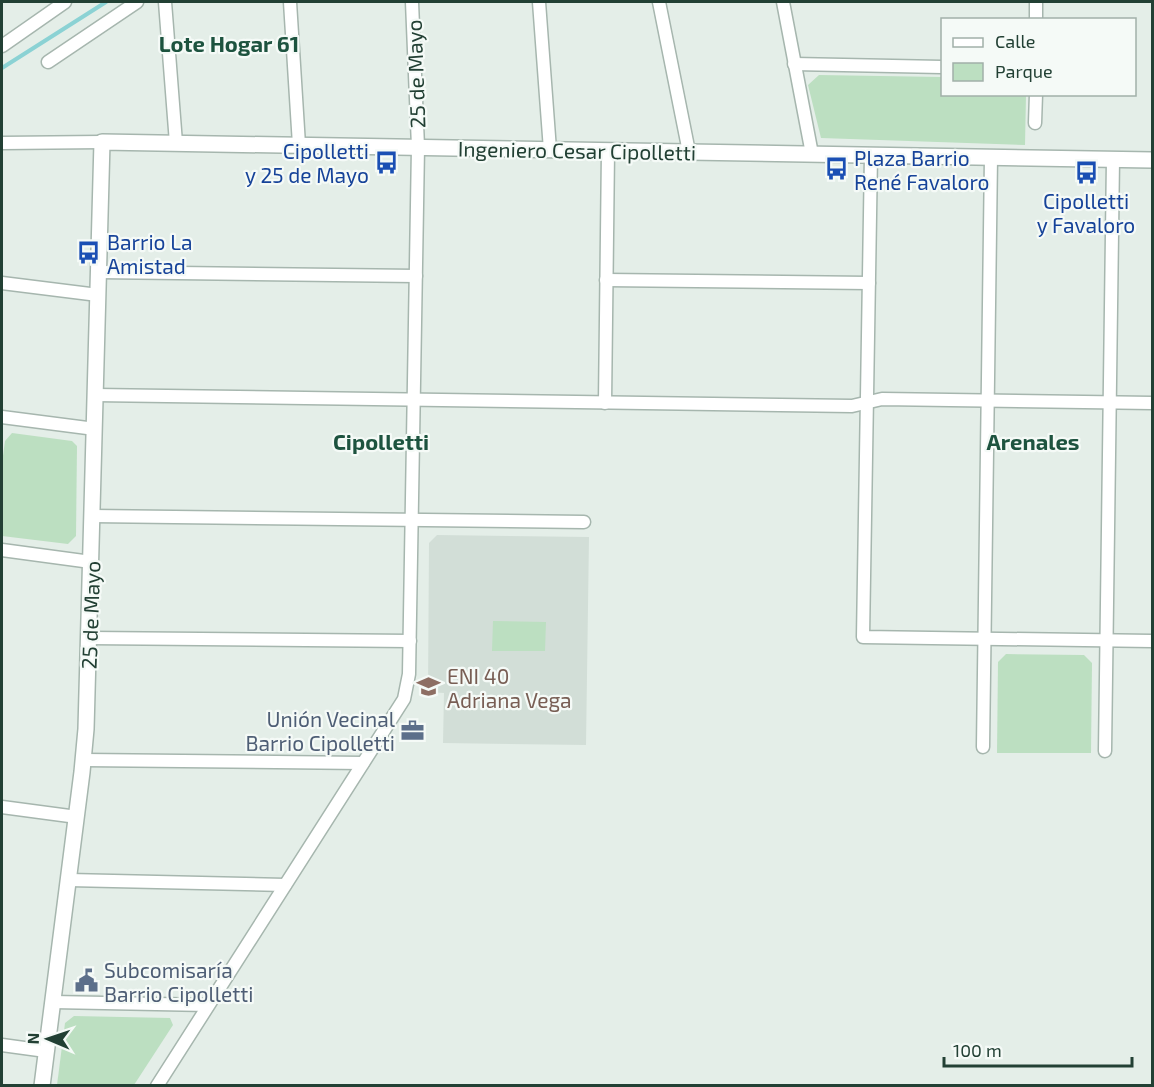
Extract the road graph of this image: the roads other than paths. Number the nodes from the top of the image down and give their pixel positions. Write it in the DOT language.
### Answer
graph roads {
  1 [pos="65,2"];
  2 [pos="137,2"];
  3 [pos="165,2"];
  4 [pos="290,2"];
  5 [pos="412,2"];
  6 [pos="539,2"];
  7 [pos="659,2"];
  8 [pos="783,2"];
  9 [pos="1036,2"];
  10 [pos="1036,18"];
  11 [pos="2,46"];
  12 [pos="48,62"];
  13 [pos="794,64"];
  14 [pos="941,67"];
  15 [pos="1036,96"];
  16 [pos="1035,123"];
  17 [pos="102,142"];
  18 [pos="2,143"];
  19 [pos="176,143"];
  20 [pos="299,145"];
  21 [pos="418,147"];
  22 [pos="550,150"];
  23 [pos="608,151"];
  24 [pos="689,152"];
  25 [pos="812,154"];
  26 [pos="871,155"];
  27 [pos="991,157"];
  28 [pos="1113,159"];
  29 [pos="1152,160"];
  30 [pos="99,272"];
  31 [pos="416,276"];
  32 [pos="606,280"];
  33 [pos="2,283"];
  34 [pos="869,283"];
  35 [pos="98,296"];
  36 [pos="95,395"];
  37 [pos="414,400"];
  38 [pos="988,400"];
  39 [pos="1110,402"];
  40 [pos="605,403"];
  41 [pos="867,403"];
  42 [pos="1152,403"];
  43 [pos="2,417"];
  44 [pos="95,429"];
  45 [pos="92,516"];
  46 [pos="412,520"];
  47 [pos="584,522"];
  48 [pos="2,550"];
  49 [pos="91,562"];
  50 [pos="89,638"];
  51 [pos="985,639"];
  52 [pos="1107,640"];
  53 [pos="410,641"];
  54 [pos="1152,641"];
  55 [pos="983,747"];
  56 [pos="1105,751"];
  57 [pos="84,760"];
  58 [pos="363,763"];
  59 [pos="2,807"];
  60 [pos="76,817"];
  61 [pos="69,880"];
  62 [pos="285,885"];
  63 [pos="53,1002"];
  64 [pos="208,1005"];
  65 [pos="2,1045"];
  66 [pos="46,1051"];
  67 [pos="42,1086"];
  68 [pos="157,1086"];
  1 -- 11 [label="street"];
  2 -- 12 [label="street"];
  3 -- 19 [label="street"];
  4 -- 20 [label="street"];
  5 -- 21 [label="street, 25 de Mayo"];
  6 -- 22 [label="street"];
  7 -- 24 [label="street"];
  8 -- 13 [label="street"];
  9 -- 10 [label="street"];
  13 -- 14 [label="street"];
  13 -- 25 [label="street"];
  15 -- 16 [label="street"];
  17 -- 18 [label="street, Ingeniero Cesar Cipolletti"];
  17 -- 19 [label="street, Ingeniero Cesar Cipolletti"];
  17 -- 30 [label="street, 25 de Mayo"];
  19 -- 20 [label="street, Ingeniero Cesar Cipolletti"];
  20 -- 21 [label="street, Ingeniero Cesar Cipolletti"];
  21 -- 22 [label="street, Ingeniero Cesar Cipolletti"];
  21 -- 31 [label="street, 25 de Mayo"];
  22 -- 23 [label="street, Ingeniero Cesar Cipolletti"];
  23 -- 24 [label="street, Ingeniero Cesar Cipolletti"];
  23 -- 32 [label="street"];
  24 -- 25 [label="street, Ingeniero Cesar Cipolletti"];
  25 -- 26 [label="street, Ingeniero Cesar Cipolletti"];
  26 -- 27 [label="street, Ingeniero Cesar Cipolletti"];
  26 -- 34 [label="street"];
  27 -- 28 [label="street, Ingeniero Cesar Cipolletti"];
  27 -- 38 [label="street"];
  28 -- 29 [label="street, Ingeniero Cesar Cipolletti"];
  28 -- 39 [label="street"];
  30 -- 31 [label="street"];
  30 -- 35 [label="street, 25 de Mayo"];
  31 -- 37 [label="street, 25 de Mayo"];
  32 -- 34 [label="street"];
  32 -- 40 [label="street"];
  33 -- 35 [label="street"];
  34 -- 41 [label="street"];
  35 -- 36 [label="street, 25 de Mayo"];
  36 -- 37 [label="street"];
  36 -- 44 [label="street, 25 de Mayo"];
  37 -- 40 [label="street"];
  37 -- 46 [label="street, 25 de Mayo"];
  38 -- 39 [label="street"];
  38 -- 41 [label="street"];
  38 -- 51 [label="street"];
  39 -- 42 [label="street"];
  39 -- 52 [label="street"];
  40 -- 41 [label="street"];
  41 -- 51 [label="street"];
  43 -- 44 [label="street"];
  44 -- 45 [label="street, 25 de Mayo"];
  45 -- 46 [label="street"];
  45 -- 49 [label="street, 25 de Mayo"];
  46 -- 47 [label="street"];
  46 -- 53 [label="street, 25 de Mayo"];
  48 -- 49 [label="street"];
  49 -- 50 [label="street, 25 de Mayo"];
  50 -- 53 [label="street"];
  50 -- 57 [label="street, 25 de Mayo"];
  51 -- 52 [label="street"];
  51 -- 55 [label="street"];
  52 -- 54 [label="street"];
  52 -- 56 [label="street"];
  53 -- 58 [label="street, 25 de Mayo"];
  57 -- 58 [label="street"];
  57 -- 60 [label="street, 25 de Mayo"];
  58 -- 62 [label="street, 25 de Mayo"];
  59 -- 60 [label="street"];
  60 -- 61 [label="street, 25 de Mayo"];
  61 -- 62 [label="street"];
  61 -- 63 [label="street, 25 de Mayo"];
  62 -- 64 [label="street, 25 de Mayo"];
  63 -- 64 [label="street"];
  63 -- 66 [label="street, 25 de Mayo"];
  64 -- 68 [label="street, 25 de Mayo"];
  65 -- 66 [label="street"];
  66 -- 67 [label="street, 25 de Mayo"];
}
